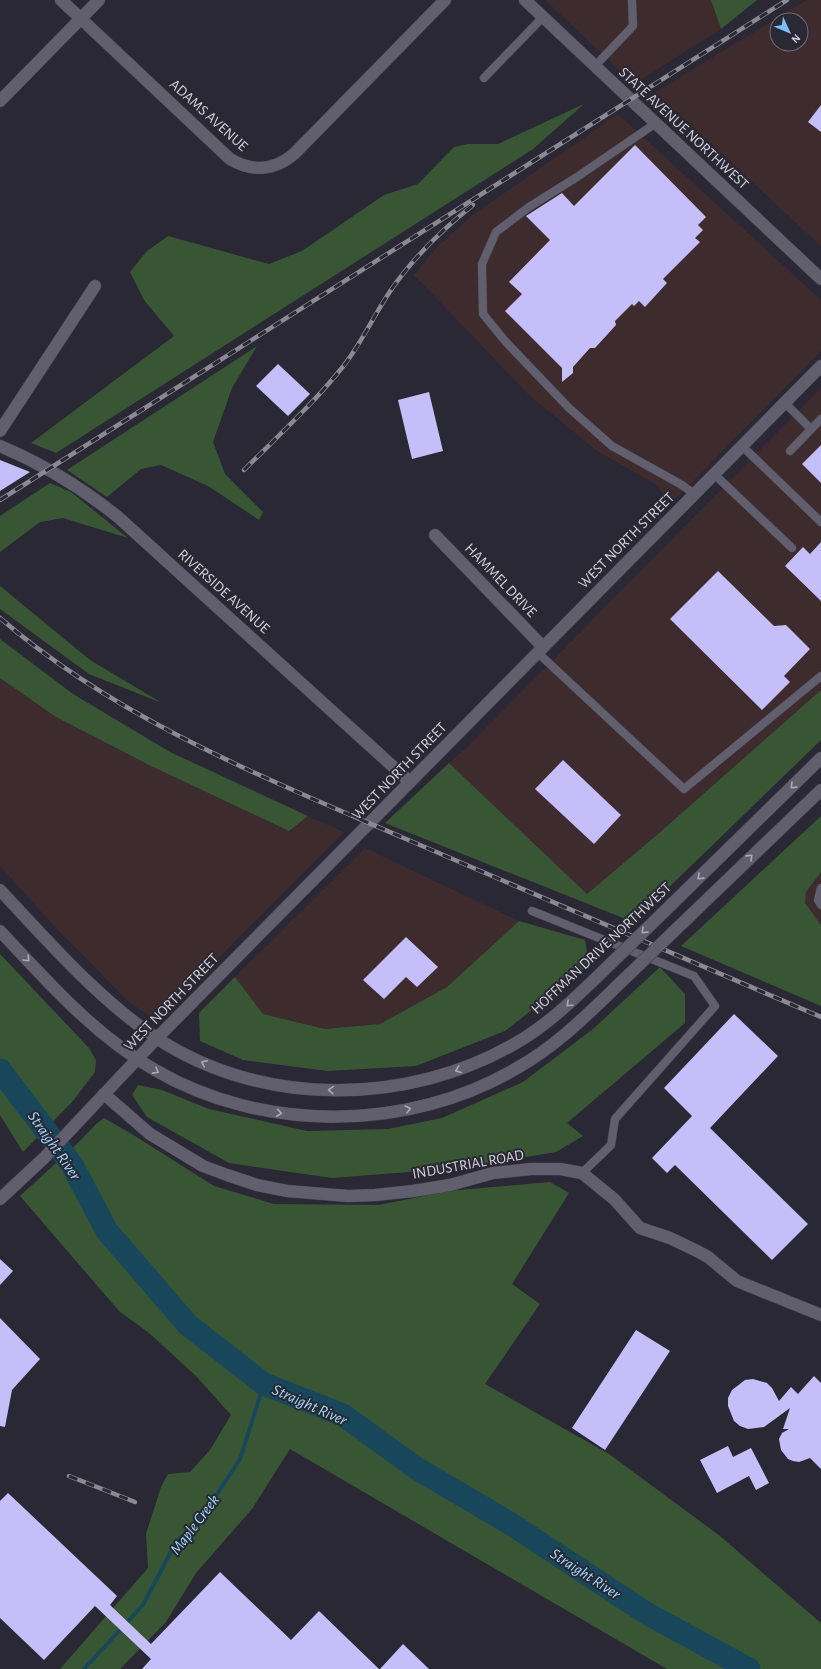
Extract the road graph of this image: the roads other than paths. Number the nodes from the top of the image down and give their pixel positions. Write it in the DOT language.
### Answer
graph roads {
  1 [pos="61,0"];
  2 [pos="99,0"];
  3 [pos="445,0"];
  4 [pos="525,0"];
  5 [pos="632,0"];
  6 [pos="543,17"];
  7 [pos="81,18"];
  8 [pos="596,66"];
  9 [pos="484,78"];
  10 [pos="0,101"];
  11 [pos="656,123"];
  12 [pos="821,279"];
  13 [pos="95,286"];
  14 [pos="821,366"];
  15 [pos="785,403"];
  16 [pos="821,419"];
  17 [pos="811,429"];
  18 [pos="0,431"];
  19 [pos="0,446"];
  20 [pos="742,446"];
  21 [pos="790,450"];
  22 [pos="714,474"];
  23 [pos="694,494"];
  24 [pos="821,522"];
  25 [pos="435,535"];
  26 [pos="792,548"];
  27 [pos="541,650"];
  28 [pos="821,676"];
  29 [pos="821,758"];
  30 [pos="410,782"];
  31 [pos="821,790"];
  32 [pos="821,888"];
  33 [pos="0,890"];
  34 [pos="821,905"];
  35 [pos="532,911"];
  36 [pos="0,931"];
  37 [pos="157,1038"];
  38 [pos="138,1059"];
  39 [pos="104,1094"];
  40 [pos="582,1172"];
  41 [pos="0,1199"];
  42 [pos="821,1315"];
  1 -- 7 [label="street, ADAMS AVENUE"];
  2 -- 7 [label="street"];
  3 -- 7 [label="street, ADAMS AVENUE"];
  4 -- 6 [label="street, STATE AVENUE NORTHWEST"];
  5 -- 8 [label="lane"];
  6 -- 8 [label="street, STATE AVENUE NORTHWEST"];
  6 -- 9 [label="lane"];
  7 -- 10 [label="street"];
  8 -- 11 [label="street, STATE AVENUE NORTHWEST"];
  11 -- 12 [label="street, STATE AVENUE NORTHWEST"];
  11 -- 23 [label="lane"];
  13 -- 18 [label="street"];
  14 -- 15 [label="street, WEST NORTH STREET"];
  15 -- 17 [label="lane"];
  15 -- 20 [label="street, WEST NORTH STREET"];
  16 -- 17 [label="lane"];
  17 -- 21 [label="lane"];
  19 -- 30 [label="street, RIVERSIDE AVENUE"];
  20 -- 22 [label="street, WEST NORTH STREET"];
  20 -- 24 [label="lane"];
  22 -- 23 [label="street, WEST NORTH STREET"];
  22 -- 26 [label="lane"];
  23 -- 27 [label="street, WEST NORTH STREET"];
  25 -- 27 [label="street, HAMMEL DRIVE"];
  27 -- 28 [label="lane"];
  27 -- 30 [label="street, WEST NORTH STREET"];
  29 -- 37 [label="street, HOFFMAN DRIVE NORTHWEST, one-way, bridge"];
  30 -- 37 [label="street, WEST NORTH STREET"];
  38 -- 31 [label="street, one-way, bridge"];
  32 -- 34 [label="lane"];
  33 -- 37 [label="street, HOFFMAN DRIVE NORTHWEST"];
  35 -- 40 [label="lane"];
  36 -- 38 [label="street, one-way"];
  37 -- 38 [label="street, WEST NORTH STREET"];
  38 -- 39 [label="street, WEST NORTH STREET"];
  39 -- 40 [label="street, INDUSTRIAL ROAD"];
  39 -- 41 [label="street, WEST NORTH STREET"];
  40 -- 42 [label="street"];
}
